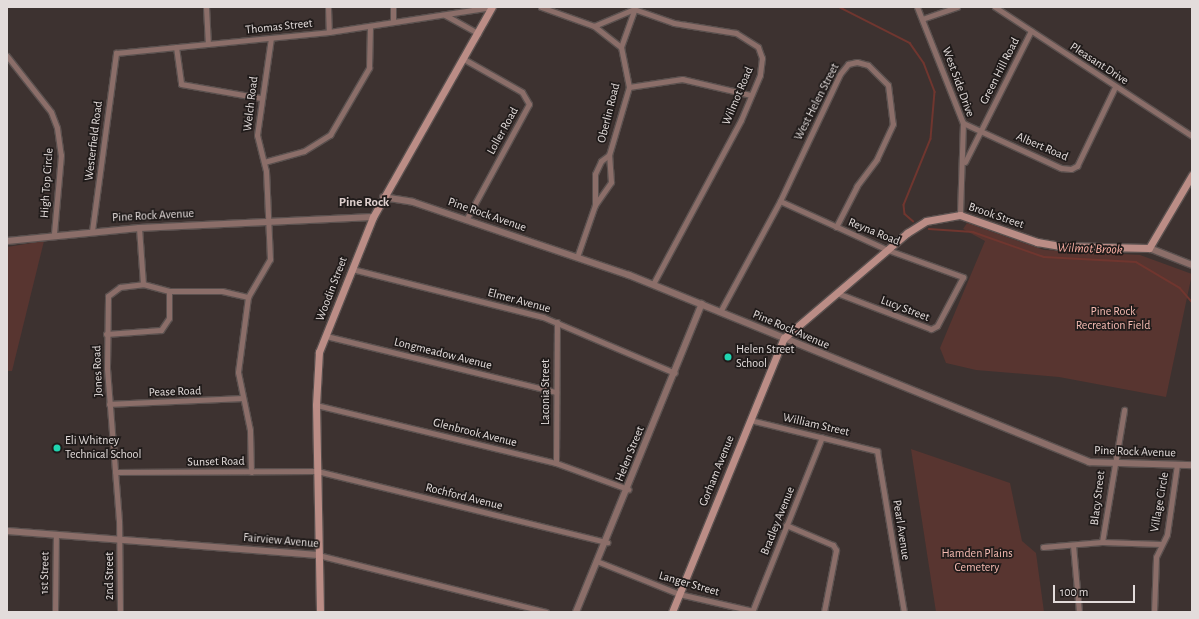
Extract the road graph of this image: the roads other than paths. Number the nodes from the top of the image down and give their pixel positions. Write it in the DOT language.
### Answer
graph roads {
  1 [pos="206,7"];
  2 [pos="328,7"];
  3 [pos="393,7"];
  4 [pos="492,7"];
  5 [pos="541,7"];
  6 [pos="917,7"];
  7 [pos="957,7"];
  8 [pos="995,7"];
  9 [pos="635,8"];
  10 [pos="466,9"];
  11 [pos="445,15"];
  12 [pos="922,19"];
  13 [pos="393,22"];
  14 [pos="370,26"];
  15 [pos="594,26"];
  16 [pos="1032,31"];
  17 [pos="329,32"];
  18 [pos="478,33"];
  19 [pos="271,38"];
  20 [pos="208,44"];
  21 [pos="176,47"];
  22 [pos="621,47"];
  23 [pos="116,53"];
  24 [pos="7,56"];
  25 [pos="462,58"];
  26 [pos="629,87"];
  27 [pos="1115,87"];
  28 [pos="751,95"];
  29 [pos="261,98"];
  30 [pos="963,123"];
  31 [pos="981,130"];
  32 [pos="1192,136"];
  33 [pos="609,155"];
  34 [pos="264,162"];
  35 [pos="964,162"];
  36 [pos="1192,175"];
  37 [pos="382,197"];
  38 [pos="780,201"];
  39 [pos="595,204"];
  40 [pos="960,215"];
  41 [pos="373,216"];
  42 [pos="269,220"];
  43 [pos="466,220"];
  44 [pos="836,227"];
  45 [pos="139,228"];
  46 [pos="92,231"];
  47 [pos="54,234"];
  48 [pos="7,241"];
  49 [pos="1149,248"];
  50 [pos="888,250"];
  51 [pos="577,257"];
  52 [pos="1192,265"];
  53 [pos="352,269"];
  54 [pos="963,277"];
  55 [pos="142,284"];
  56 [pos="653,284"];
  57 [pos="168,291"];
  58 [pos="837,293"];
  59 [pos="248,297"];
  60 [pos="702,304"];
  61 [pos="720,312"];
  62 [pos="557,322"];
  63 [pos="106,334"];
  64 [pos="326,336"];
  65 [pos="784,338"];
  66 [pos="675,373"];
  67 [pos="556,392"];
  68 [pos="241,398"];
  69 [pos="109,404"];
  70 [pos="316,405"];
  71 [pos="1124,410"];
  72 [pos="750,420"];
  73 [pos="822,437"];
  74 [pos="877,451"];
  75 [pos="556,463"];
  76 [pos="1113,463"];
  77 [pos="1177,464"];
  78 [pos="1192,465"];
  79 [pos="317,471"];
  80 [pos="115,472"];
  81 [pos="252,472"];
  82 [pos="628,489"];
  83 [pos="786,525"];
  84 [pos="7,531"];
  85 [pos="56,534"];
  86 [pos="120,540"];
  87 [pos="607,542"];
  88 [pos="1102,542"];
  89 [pos="1161,544"];
  90 [pos="1073,545"];
  91 [pos="1043,547"];
  92 [pos="318,554"];
  93 [pos="599,562"];
  94 [pos="679,594"];
  95 [pos="55,612"];
  96 [pos="120,612"];
  97 [pos="320,612"];
  98 [pos="546,612"];
  99 [pos="576,612"];
  100 [pos="672,612"];
  101 [pos="752,612"];
  102 [pos="824,612"];
  103 [pos="904,612"];
  104 [pos="1079,612"];
  105 [pos="1154,612"];
  1 -- 20 [label="street"];
  2 -- 17 [label="street"];
  3 -- 13 [label="street"];
  4 -- 10 [label="street, Thomas Street"];
  4 -- 18 [label="main road, Woodin Street"];
  5 -- 15 [label="street"];
  6 -- 12 [label="street, West Side Drive"];
  7 -- 12 [label="street"];
  8 -- 16 [label="street, Pleasant Drive"];
  9 -- 15 [label="street"];
  9 -- 22 [label="street"];
  9 -- 28 [label="street, Wilmot Road"];
  10 -- 11 [label="street, Thomas Street"];
  11 -- 13 [label="street, Thomas Street"];
  11 -- 18 [label="street"];
  12 -- 30 [label="street, West Side Drive"];
  13 -- 14 [label="street, Thomas Street"];
  14 -- 17 [label="street, Thomas Street"];
  14 -- 34 [label="street"];
  15 -- 22 [label="street"];
  16 -- 27 [label="street, Pleasant Drive"];
  16 -- 31 [label="street, Green Hill Road"];
  17 -- 19 [label="street, Thomas Street"];
  18 -- 25 [label="main road, Woodin Street"];
  19 -- 20 [label="street, Thomas Street"];
  19 -- 29 [label="street, Welch Road"];
  20 -- 21 [label="street, Thomas Street"];
  21 -- 23 [label="street, Thomas Street"];
  21 -- 29 [label="street"];
  22 -- 26 [label="street, Oberlin Road"];
  23 -- 46 [label="street, Westerfield Road"];
  24 -- 47 [label="street, High Top Circle"];
  25 -- 37 [label="main road, Woodin Street"];
  25 -- 43 [label="street, Loller Road"];
  26 -- 28 [label="street"];
  26 -- 33 [label="street, Oberlin Road"];
  27 -- 31 [label="street, Albert Road"];
  27 -- 32 [label="street, Pleasant Drive"];
  28 -- 56 [label="street, Wilmot Road"];
  29 -- 34 [label="street, Welch Road"];
  30 -- 31 [label="street, Albert Road"];
  30 -- 35 [label="street, West Side Drive"];
  31 -- 35 [label="street, Green Hill Road"];
  33 -- 39 [label="street, Oberlin Road"];
  33 -- 39 [label="street, Oberlin Road"];
  34 -- 42 [label="street, Welch Road"];
  35 -- 40 [label="street, West Side Drive"];
  36 -- 49 [label="main road"];
  37 -- 41 [label="main road, Woodin Street"];
  37 -- 43 [label="street, Pine Rock Avenue"];
  38 -- 44 [label="street, Reyna Road"];
  38 -- 44 [label="street, West Helen Street"];
  38 -- 61 [label="street, West Helen Street"];
  39 -- 51 [label="street, Oberlin Road"];
  40 -- 49 [label="main road, Brook Street"];
  40 -- 50 [label="main road, Brook Street"];
  41 -- 42 [label="street, Pine Rock Avenue"];
  41 -- 53 [label="main road, Woodin Street"];
  42 -- 45 [label="street, Pine Rock Avenue"];
  42 -- 59 [label="street, Welch Road"];
  43 -- 51 [label="street, Pine Rock Avenue"];
  44 -- 50 [label="street, Reyna Road"];
  45 -- 46 [label="street, Pine Rock Avenue"];
  45 -- 55 [label="street"];
  46 -- 47 [label="street, Pine Rock Avenue"];
  47 -- 48 [label="street, Pine Rock Avenue"];
  49 -- 52 [label="street, Brook Street"];
  50 -- 54 [label="street, Reyna Road"];
  50 -- 58 [label="main road, Brook Street"];
  51 -- 56 [label="street, Pine Rock Avenue"];
  53 -- 62 [label="street, Elmer Avenue"];
  53 -- 64 [label="main road, Woodin Street"];
  54 -- 58 [label="street, Lucy Street"];
  55 -- 57 [label="street"];
  55 -- 63 [label="street, Jones Road"];
  56 -- 60 [label="street, Pine Rock Avenue"];
  57 -- 59 [label="street"];
  57 -- 63 [label="street"];
  58 -- 65 [label="main road, Brook Street"];
  59 -- 68 [label="street"];
  60 -- 61 [label="street, Pine Rock Avenue"];
  60 -- 66 [label="street, Helen Street"];
  61 -- 65 [label="street, Pine Rock Avenue"];
  62 -- 66 [label="street, Elmer Avenue"];
  62 -- 67 [label="street, Laconia Street"];
  63 -- 69 [label="street, Jones Road"];
  64 -- 67 [label="street, Longmeadow Avenue"];
  64 -- 70 [label="main road, Woodin Street"];
  65 -- 72 [label="main road, Gorham Avenue"];
  65 -- 76 [label="street, Pine Rock Avenue"];
  66 -- 82 [label="street, Helen Street"];
  67 -- 75 [label="street, Laconia Street"];
  68 -- 69 [label="street, Pease Road"];
  68 -- 81 [label="street"];
  69 -- 80 [label="street, Jones Road"];
  70 -- 75 [label="street, Glenbrook Avenue"];
  70 -- 79 [label="main road, Woodin Street"];
  71 -- 76 [label="street, Blacy Street"];
  72 -- 73 [label="street, William Street"];
  72 -- 94 [label="main road, Gorham Avenue"];
  73 -- 74 [label="street, William Street"];
  73 -- 83 [label="street, Bradley Avenue"];
  74 -- 103 [label="street, Pearl Avenue"];
  75 -- 82 [label="street, Glenbrook Avenue"];
  76 -- 77 [label="street, Pine Rock Avenue"];
  76 -- 88 [label="street, Blacy Street"];
  77 -- 78 [label="street, Pine Rock Avenue"];
  77 -- 89 [label="street, Village Circle"];
  79 -- 81 [label="street, Sunset Road"];
  79 -- 87 [label="street, Rochford Avenue"];
  79 -- 92 [label="main road, Woodin Street"];
  80 -- 81 [label="street, Sunset Road"];
  80 -- 86 [label="street, Jones Road"];
  82 -- 87 [label="street, Helen Street"];
  83 -- 101 [label="street, Bradley Avenue"];
  83 -- 102 [label="street"];
  84 -- 85 [label="street, Fairview Avenue"];
  85 -- 86 [label="street, Fairview Avenue"];
  85 -- 95 [label="street, 1st Street"];
  86 -- 92 [label="street, Fairview Avenue"];
  86 -- 96 [label="street, 2nd Street"];
  87 -- 93 [label="street, Helen Street"];
  88 -- 89 [label="street"];
  88 -- 90 [label="street"];
  89 -- 105 [label="street, Village Circle"];
  90 -- 91 [label="street"];
  90 -- 104 [label="street"];
  92 -- 97 [label="main road, Woodin Street"];
  92 -- 98 [label="street, Fairview Avenue"];
  93 -- 94 [label="street, Langer Street"];
  93 -- 99 [label="street, Helen Street"];
  94 -- 100 [label="main road, Gorham Avenue"];
  94 -- 101 [label="street, Langer Street"];
}
